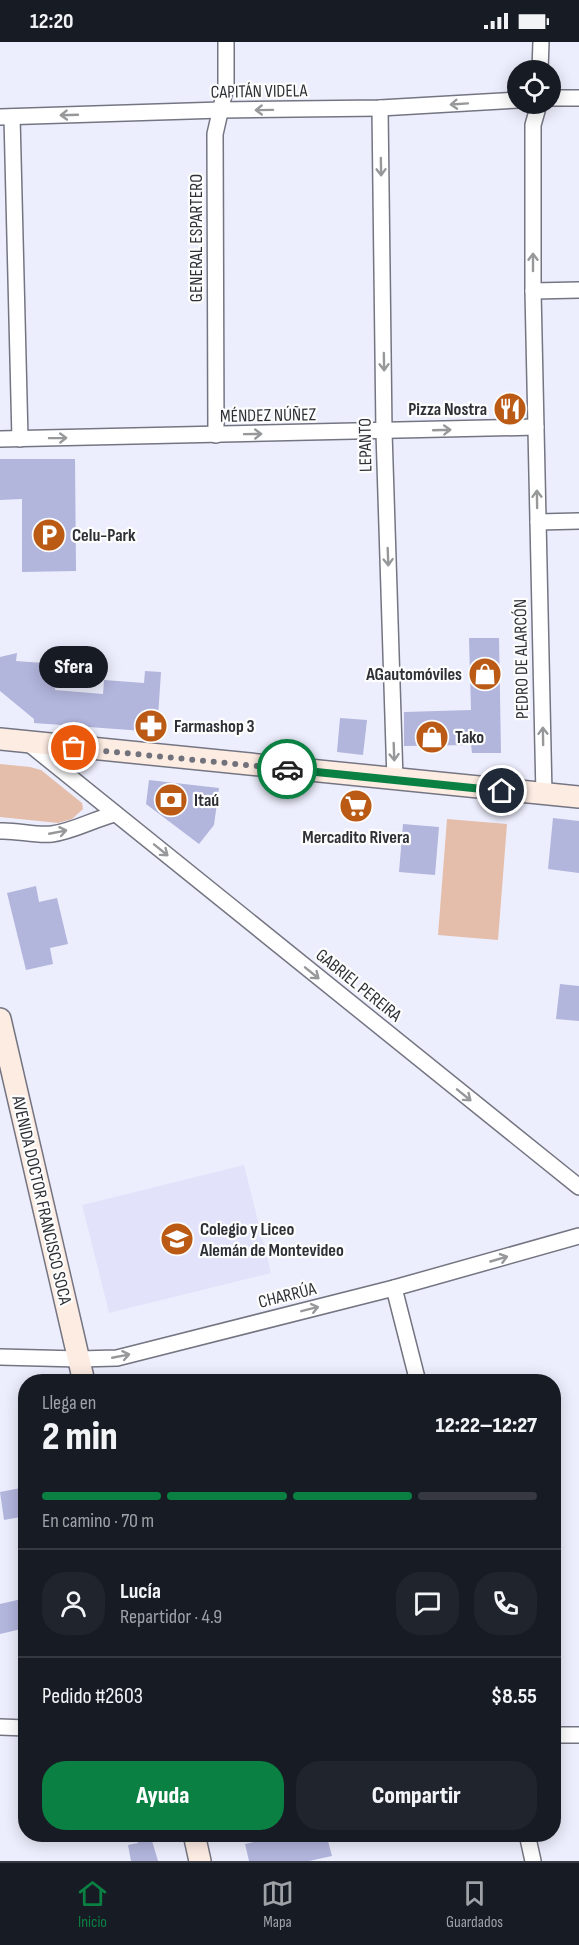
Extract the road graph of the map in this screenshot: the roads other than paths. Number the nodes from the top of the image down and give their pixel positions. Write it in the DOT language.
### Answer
graph roads {
  1 [pos="226,42"];
  2 [pos="541,42"];
  3 [pos="540,60"];
  4 [pos="561,98"];
  5 [pos="579,98"];
  6 [pos="507,101"];
  7 [pos="380,108"];
  8 [pos="221,110"];
  9 [pos="536,114"];
  10 [pos="6,117"];
  11 [pos="579,290"];
  12 [pos="533,291"];
  13 [pos="536,427"];
  14 [pos="384,432"];
  15 [pos="216,435"];
  16 [pos="0,439"];
  17 [pos="20,439"];
  18 [pos="538,522"];
  19 [pos="579,522"];
  20 [pos="0,739"];
  21 [pos="28,743"];
  22 [pos="395,780"];
  23 [pos="544,795"];
  24 [pos="579,797"];
  25 [pos="115,814"];
  26 [pos="0,831"];
  27 [pos="1,1024"];
  28 [pos="579,1187"];
  29 [pos="579,1236"];
  30 [pos="394,1288"];
  31 [pos="0,1357"];
  32 [pos="79,1359"];
  33 [pos="82,1374"];
  34 [pos="415,1374"];
  35 [pos="0,1727"];
  36 [pos="18,1728"];
  37 [pos="561,1735"];
  38 [pos="579,1735"];
  39 [pos="196,1842"];
  40 [pos="529,1842"];
  41 [pos="200,1861"];
  42 [pos="533,1861"];
  1 -- 8 [label="street, GENERAL ESPARTERO"];
  2 -- 3 [label="street"];
  4 -- 5 [label="street"];
  6 -- 7 [label="street, CAPITÁN VIDELA, one-way"];
  7 -- 8 [label="street, CAPITÁN VIDELA, one-way"];
  7 -- 14 [label="street, LEPANTO, one-way"];
  8 -- 10 [label="street, CAPITÁN VIDELA, one-way"];
  8 -- 15 [label="street, GENERAL ESPARTERO"];
  12 -- 9 [label="street, PEDRO DE ALARCÓN, one-way"];
  10 -- 17 [label="street"];
  11 -- 12 [label="street"];
  12 -- 13 [label="street, PEDRO DE ALARCÓN"];
  14 -- 13 [label="street, MÉNDEZ NÚÑEZ, one-way"];
  18 -- 13 [label="street, PEDRO DE ALARCÓN, one-way"];
  15 -- 14 [label="street, MÉNDEZ NÚÑEZ, one-way"];
  14 -- 22 [label="street, LEPANTO, one-way"];
  17 -- 15 [label="street, MÉNDEZ NÚÑEZ, one-way"];
  16 -- 17 [label="street, MÉNDEZ NÚÑEZ"];
  18 -- 19 [label="street"];
  23 -- 18 [label="street, PEDRO DE ALARCÓN, one-way"];
  20 -- 21 [label="main road"];
  21 -- 22 [label="main road"];
  21 -- 25 [label="street, GABRIEL PEREIRA"];
  22 -- 23 [label="main road"];
  23 -- 24 [label="main road"];
  26 -- 25 [label="street, one-way"];
  25 -- 28 [label="street, GABRIEL PEREIRA, one-way"];
  27 -- 32 [label="main road, AVENIDA DOCTOR FRANCISCO SOCA"];
  30 -- 29 [label="street, CHARRÚA, one-way"];
  32 -- 30 [label="street, CHARRÚA, one-way"];
  30 -- 34 [label="street"];
  31 -- 32 [label="street, CHARRÚA"];
  32 -- 33 [label="main road, AVENIDA DOCTOR FRANCISCO SOCA"];
  35 -- 36 [label="street"];
  37 -- 38 [label="street"];
  39 -- 41 [label="main road"];
  40 -- 42 [label="street"];
}
